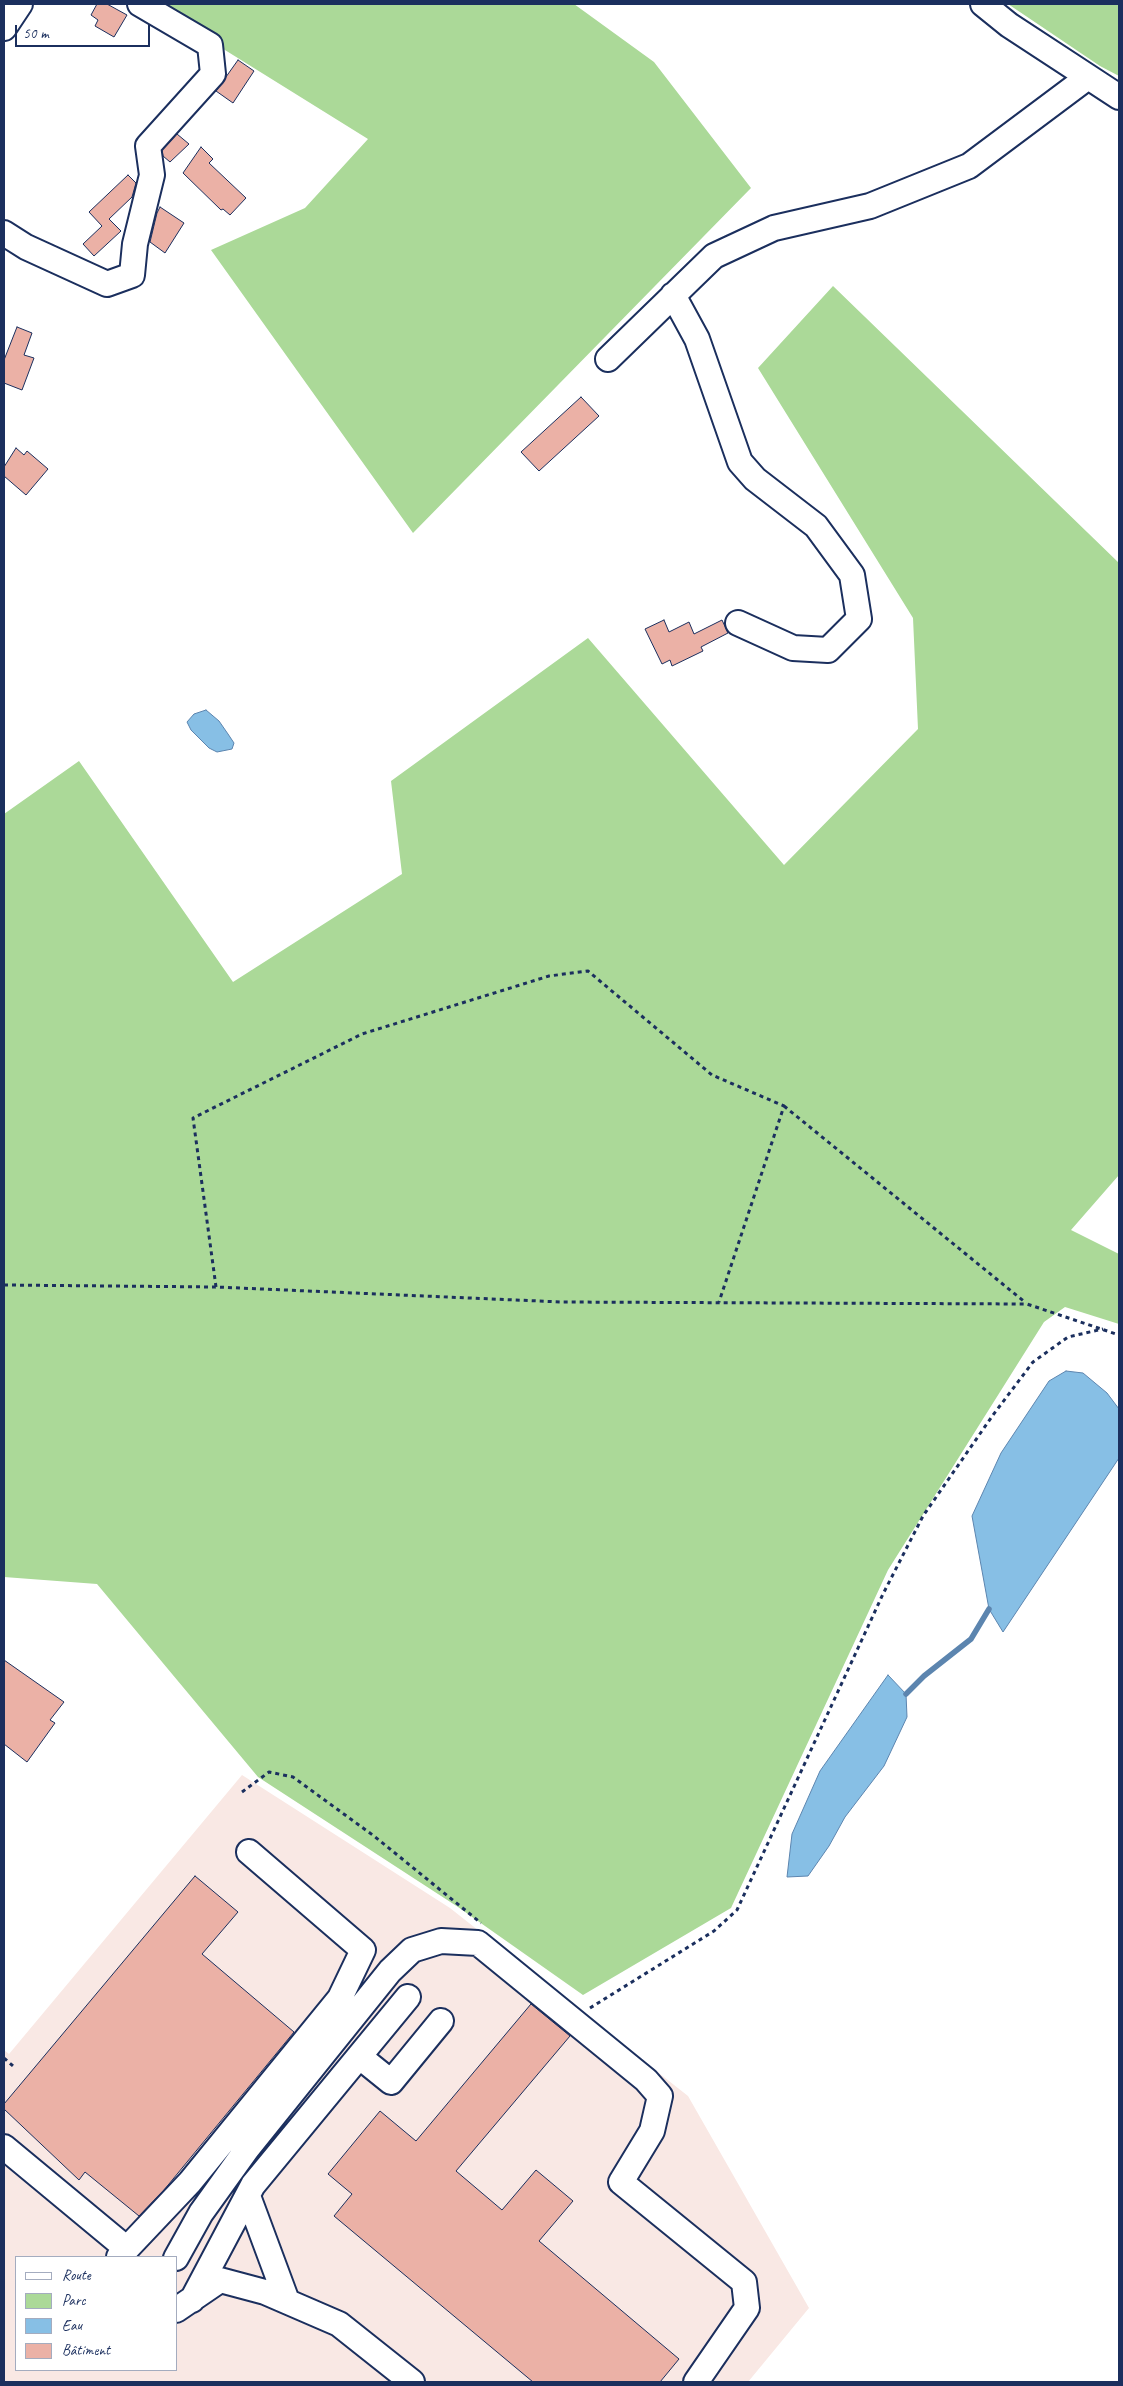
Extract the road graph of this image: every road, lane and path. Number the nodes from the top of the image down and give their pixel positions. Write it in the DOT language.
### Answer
graph roads {
  1 [pos="20,4"];
  2 [pos="140,4"];
  3 [pos="984,4"];
  4 [pos="4,28"];
  5 [pos="1088,77"];
  6 [pos="1119,97"];
  7 [pos="4,233"];
  8 [pos="673,295"];
  9 [pos="608,359"];
  10 [pos="738,623"];
  11 [pos="784,1106"];
  12 [pos="4,1285"];
  13 [pos="216,1287"];
  14 [pos="720,1302"];
  15 [pos="1027,1304"];
  16 [pos="1103,1329"];
  17 [pos="1119,1335"];
  18 [pos="242,1792"];
  19 [pos="249,1852"];
  20 [pos="489,1929"];
  21 [pos="408,1997"];
  22 [pos="588,2009"];
  23 [pos="441,2020"];
  24 [pos="360,2057"];
  25 [pos="4,2058"];
  26 [pos="13,2066"];
  27 [pos="4,2147"];
  28 [pos="248,2196"];
  29 [pos="123,2253"];
  30 [pos="177,2256"];
  31 [pos="287,2301"];
  32 [pos="184,2305"];
  33 [pos="412,2382"];
  34 [pos="696,2382"];
  1 -- 4 [label="street"];
  2 -- 7 [label="street"];
  3 -- 5 [label="street"];
  5 -- 6 [label="street"];
  5 -- 8 [label="street"];
  8 -- 9 [label="street"];
  8 -- 10 [label="street"];
  11 -- 13 [label="path"];
  11 -- 14 [label="path"];
  11 -- 15 [label="path"];
  12 -- 13 [label="path"];
  13 -- 14 [label="path"];
  14 -- 15 [label="path"];
  15 -- 16 [label="path"];
  16 -- 17 [label="path"];
  16 -- 22 [label="path"];
  18 -- 20 [label="path"];
  19 -- 29 [label="street"];
  21 -- 24 [label="street"];
  23 -- 24 [label="street"];
  24 -- 28 [label="street"];
  25 -- 26 [label="path"];
  27 -- 29 [label="street"];
  28 -- 31 [label="street"];
  28 -- 32 [label="street"];
  30 -- 34 [label="street"];
  31 -- 32 [label="street"];
  31 -- 33 [label="street"];
}
